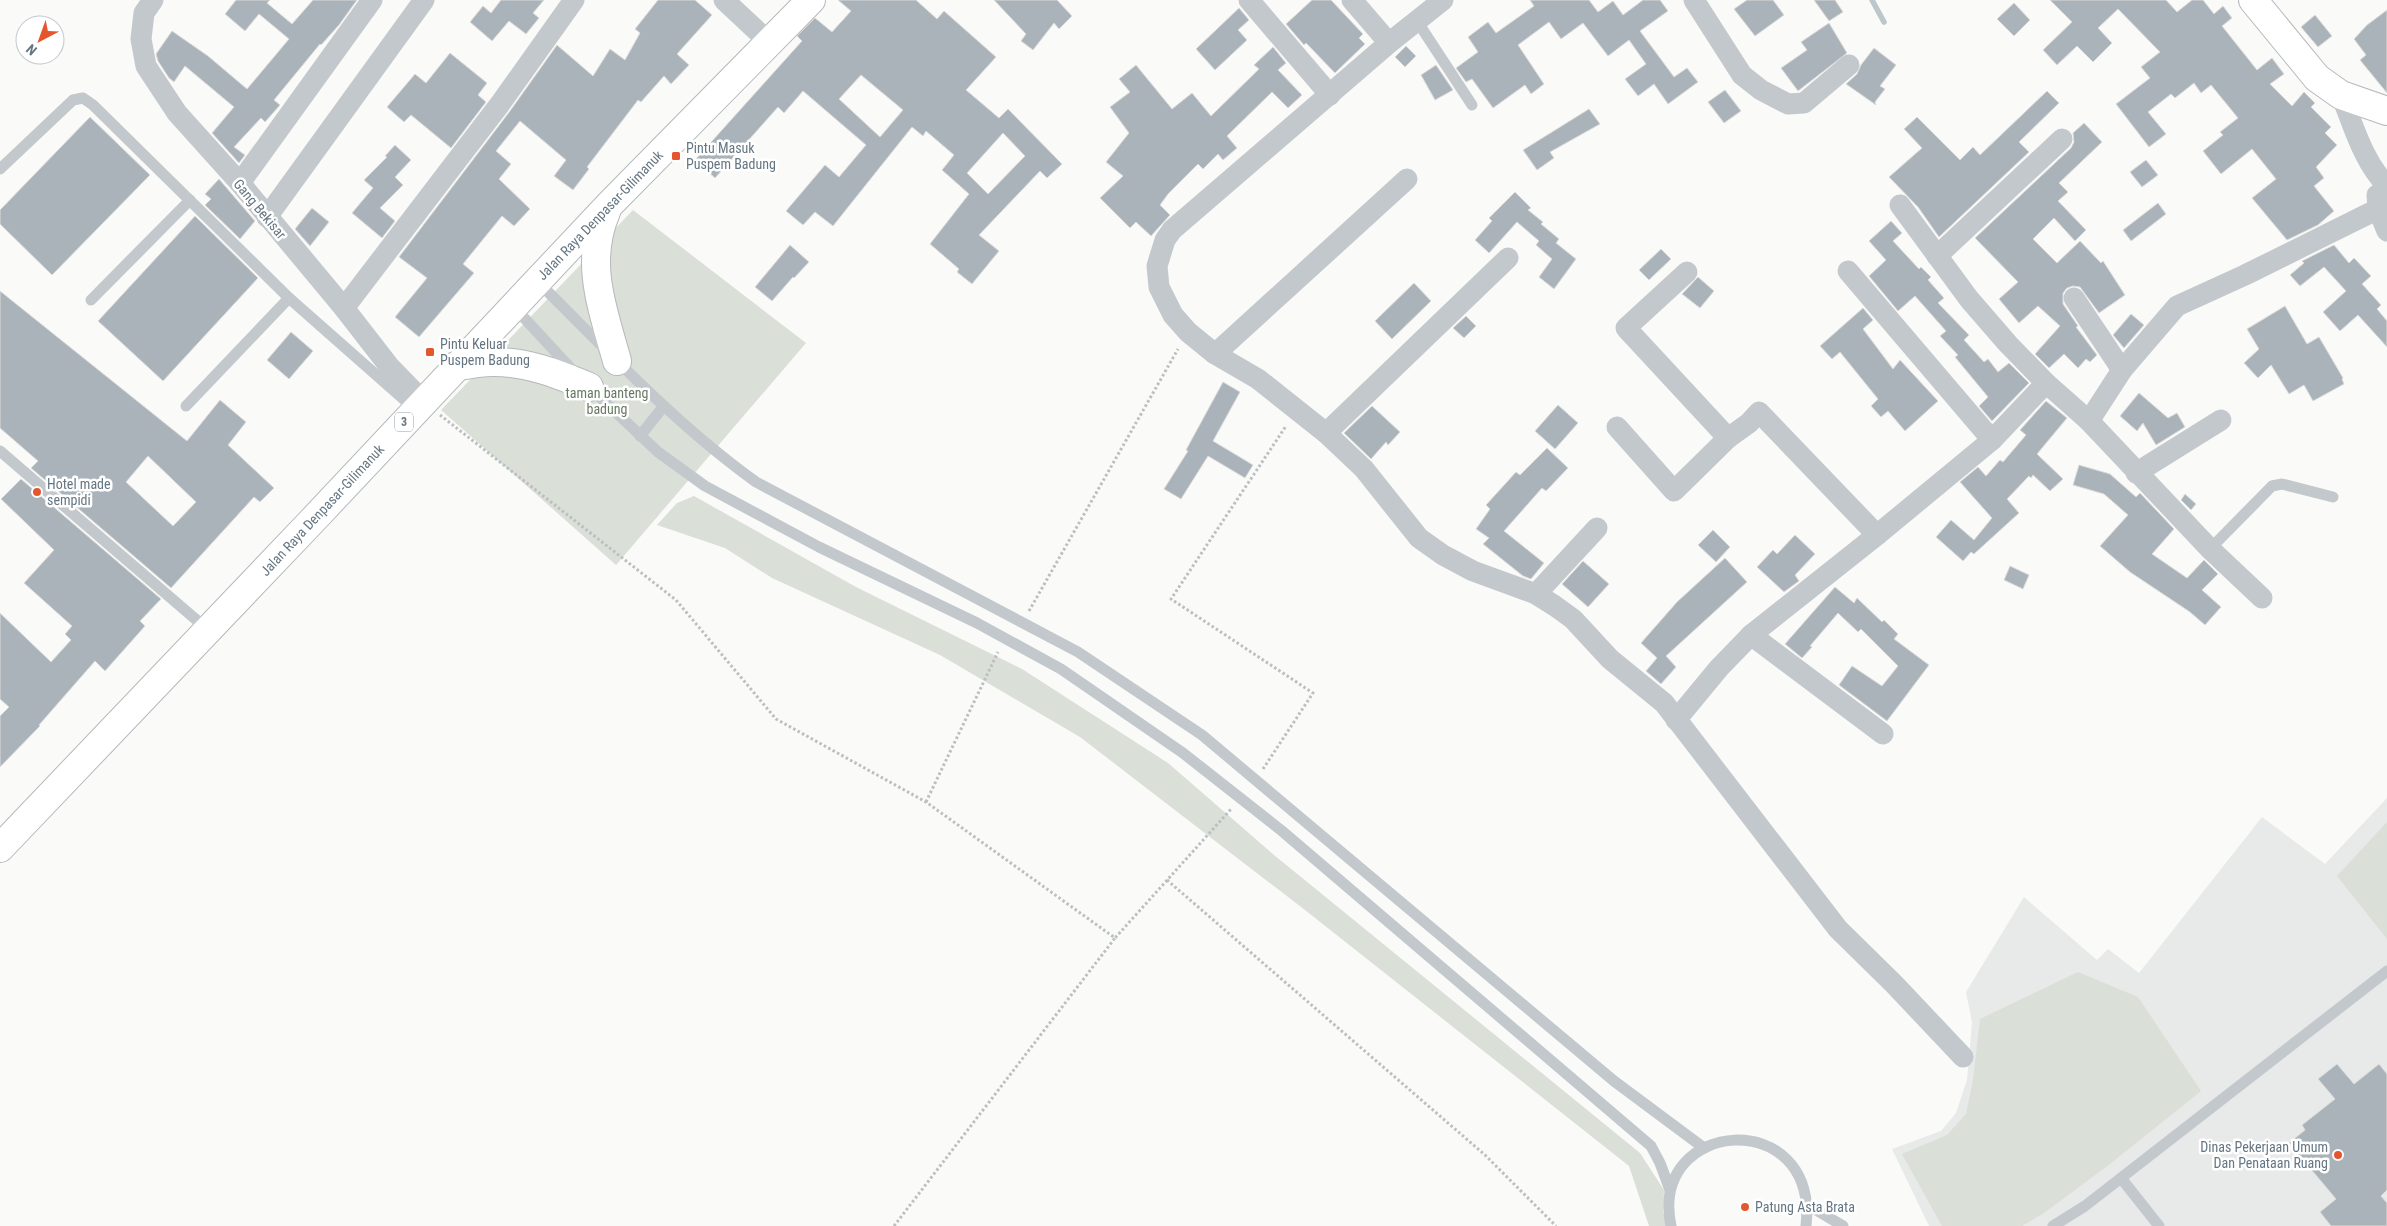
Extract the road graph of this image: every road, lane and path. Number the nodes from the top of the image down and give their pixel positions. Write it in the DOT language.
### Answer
graph roads {
  1 [pos="153,0"];
  2 [pos="372,0"];
  3 [pos="424,0"];
  4 [pos="574,0"];
  5 [pos="724,0"];
  6 [pos="811,0"];
  7 [pos="1249,0"];
  8 [pos="1352,0"];
  9 [pos="1694,0"];
  10 [pos="2253,0"];
  11 [pos="1429,7"];
  12 [pos="770,43"];
  13 [pos="1389,43"];
  14 [pos="1849,65"];
  15 [pos="1330,95"];
  16 [pos="2341,95"];
  17 [pos="1472,105"];
  18 [pos="2387,111"];
  19 [pos="2062,139"];
  20 [pos="0,169"];
  21 [pos="1407,179"];
  22 [pos="2382,180"];
  23 [pos="240,183"];
  24 [pos="190,200"];
  25 [pos="610,204"];
  26 [pos="2382,204"];
  27 [pos="1900,205"];
  28 [pos="267,217"];
  29 [pos="2387,231"];
  30 [pos="1937,256"];
  31 [pos="1508,258"];
  32 [pos="1848,271"];
  33 [pos="1687,272"];
  34 [pos="537,281"];
  35 [pos="289,298"];
  36 [pos="2074,298"];
  37 [pos="91,300"];
  38 [pos="513,306"];
  39 [pos="344,308"];
  40 [pos="1188,332"];
  41 [pos="1216,354"];
  42 [pos="617,361"];
  43 [pos="456,366"];
  44 [pos="2122,370"];
  45 [pos="2046,383"];
  46 [pos="589,387"];
  47 [pos="186,406"];
  48 [pos="420,406"];
  49 [pos="663,407"];
  50 [pos="1298,410"];
  51 [pos="2221,420"];
  52 [pos="2089,421"];
  53 [pos="1617,427"];
  54 [pos="1326,433"];
  55 [pos="640,436"];
  56 [pos="1728,438"];
  57 [pos="1992,440"];
  58 [pos="0,451"];
  59 [pos="2136,474"];
  60 [pos="2333,497"];
  61 [pos="1596,528"];
  62 [pos="1877,535"];
  63 [pos="2210,549"];
  64 [pos="1536,594"];
  65 [pos="2262,598"];
  66 [pos="1023,622"];
  67 [pos="207,629"];
  68 [pos="1751,635"];
  69 [pos="1005,638"];
  70 [pos="1676,720"];
  71 [pos="1883,734"];
  72 [pos="1256,780"];
  73 [pos="1240,798"];
  74 [pos="926,802"];
  75 [pos="0,848"];
  76 [pos="1167,880"];
  77 [pos="1115,938"];
  78 [pos="2387,971"];
  79 [pos="1963,1057"];
  80 [pos="1704,1148"];
  81 [pos="2121,1178"];
  82 [pos="1670,1190"];
  83 [pos="1808,1205"];
  84 [pos="894,1226"];
  85 [pos="1556,1226"];
  86 [pos="1671,1226"];
  87 [pos="1806,1226"];
  88 [pos="1843,1226"];
  89 [pos="2053,1226"];
  90 [pos="2159,1226"];
  1 -- 23 [label="street, Gang Bekisar"];
  2 -- 23 [label="street"];
  3 -- 28 [label="street"];
  4 -- 39 [label="street"];
  5 -- 12 [label="street"];
  6 -- 12 [label="main road, Jalan Raya Denpasar-Gilimanuk / 3"];
  7 -- 15 [label="street"];
  8 -- 13 [label="street"];
  9 -- 14 [label="street"];
  10 -- 16 [label="main road"];
  11 -- 13 [label="street"];
  11 -- 17 [label="lane"];
  12 -- 25 [label="main road, Jalan Raya Denpasar-Gilimanuk / 3"];
  13 -- 15 [label="street"];
  15 -- 40 [label="street"];
  16 -- 18 [label="main road"];
  16 -- 22 [label="street"];
  19 -- 30 [label="street"];
  20 -- 24 [label="lane"];
  21 -- 41 [label="street"];
  22 -- 26 [label="street"];
  23 -- 28 [label="street, Gang Bekisar"];
  24 -- 35 [label="lane"];
  24 -- 37 [label="lane"];
  25 -- 34 [label="main road, Jalan Raya Denpasar-Gilimanuk / 3"];
  25 -- 42 [label="main road"];
  26 -- 29 [label="street"];
  26 -- 44 [label="street"];
  27 -- 30 [label="street"];
  28 -- 39 [label="street, Gang Bekisar"];
  30 -- 45 [label="street"];
  31 -- 54 [label="street"];
  32 -- 57 [label="street"];
  33 -- 56 [label="street"];
  34 -- 38 [label="main road, Jalan Raya Denpasar-Gilimanuk / 3"];
  34 -- 42 [label="lane"];
  35 -- 47 [label="lane"];
  35 -- 48 [label="lane"];
  36 -- 44 [label="street"];
  38 -- 43 [label="main road, Jalan Raya Denpasar-Gilimanuk / 3"];
  38 -- 46 [label="lane"];
  39 -- 48 [label="street, Gang Bekisar"];
  40 -- 41 [label="street"];
  40 -- 66 [label="path"];
  41 -- 50 [label="street"];
  42 -- 49 [label="lane"];
  43 -- 46 [label="main road"];
  43 -- 48 [label="main road, Jalan Raya Denpasar-Gilimanuk / 3"];
  44 -- 52 [label="street"];
  45 -- 52 [label="street"];
  45 -- 57 [label="street"];
  46 -- 55 [label="lane"];
  48 -- 67 [label="main road, Jalan Raya Denpasar-Gilimanuk / 3"];
  48 -- 74 [label="path"];
  49 -- 55 [label="lane"];
  49 -- 66 [label="lane"];
  50 -- 54 [label="street"];
  50 -- 72 [label="path"];
  51 -- 59 [label="street"];
  52 -- 59 [label="street"];
  53 -- 56 [label="street"];
  54 -- 64 [label="street"];
  55 -- 69 [label="lane"];
  56 -- 62 [label="street"];
  57 -- 62 [label="street"];
  58 -- 67 [label="lane"];
  59 -- 63 [label="street"];
  60 -- 63 [label="lane"];
  61 -- 64 [label="street"];
  62 -- 68 [label="street"];
  63 -- 65 [label="street"];
  64 -- 70 [label="street"];
  66 -- 72 [label="lane"];
  67 -- 75 [label="main road, Jalan Raya Denpasar-Gilimanuk / 3"];
  68 -- 70 [label="street"];
  68 -- 71 [label="street"];
  69 -- 73 [label="lane"];
  69 -- 74 [label="path"];
  70 -- 79 [label="street"];
  72 -- 80 [label="lane"];
  73 -- 76 [label="path"];
  73 -- 82 [label="lane"];
  74 -- 77 [label="path"];
  76 -- 77 [label="path"];
  76 -- 85 [label="path"];
  77 -- 84 [label="path"];
  78 -- 81 [label="lane"];
  80 -- 82 [label="lane"];
  80 -- 83 [label="lane"];
  81 -- 89 [label="lane"];
  81 -- 90 [label="lane"];
  82 -- 86 [label="lane"];
  83 -- 87 [label="lane"];
  83 -- 88 [label="lane"];
}
